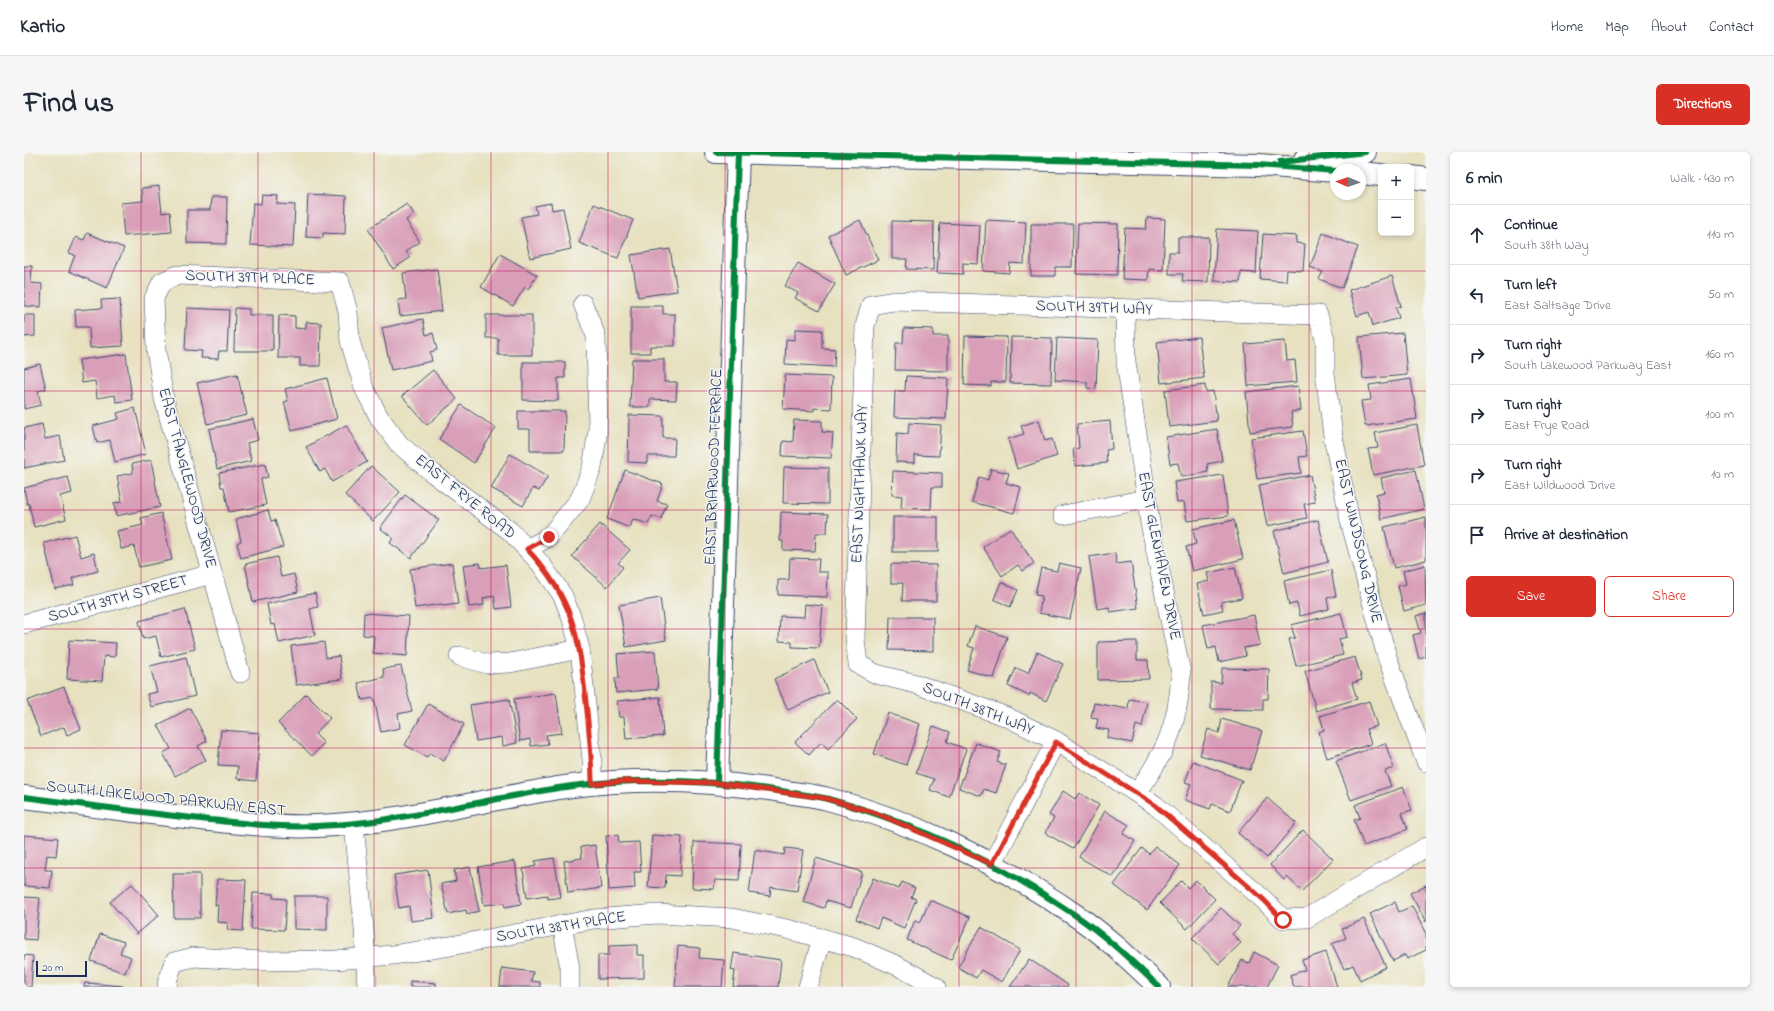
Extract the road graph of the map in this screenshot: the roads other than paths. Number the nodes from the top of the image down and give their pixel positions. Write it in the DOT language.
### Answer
graph roads {
  1 [pos="716,152"];
  2 [pos="1365,152"];
  3 [pos="738,153"];
  4 [pos="1258,165"];
  5 [pos="1330,171"];
  6 [pos="1366,174"];
  7 [pos="1378,175"];
  8 [pos="1414,177"];
  9 [pos="1426,179"];
  10 [pos="162,282"];
  11 [pos="340,282"];
  12 [pos="583,304"];
  13 [pos="871,305"];
  14 [pos="1125,309"];
  15 [pos="1318,315"];
  16 [pos="1147,499"];
  17 [pos="1063,515"];
  18 [pos="527,549"];
  19 [pos="212,574"];
  20 [pos="24,624"];
  21 [pos="580,649"];
  22 [pos="459,656"];
  23 [pos="858,664"];
  24 [pos="240,673"];
  25 [pos="1056,742"];
  26 [pos="1426,762"];
  27 [pos="717,783"];
  28 [pos="592,784"];
  29 [pos="1137,793"];
  30 [pos="24,797"];
  31 [pos="354,824"];
  32 [pos="1426,847"];
  33 [pos="992,864"];
  34 [pos="562,924"];
  35 [pos="822,938"];
  36 [pos="366,957"];
  37 [pos="167,987"];
  38 [pos="367,987"];
  39 [pos="570,987"];
  40 [pos="808,987"];
  41 [pos="936,987"];
  42 [pos="1159,987"];
  1 -- 3 [label="street"];
  2 -- 4 [label="street"];
  3 -- 4 [label="street"];
  3 -- 27 [label="street, EAST BRIARWOOD TERRACE"];
  4 -- 5 [label="street"];
  6 -- 7 [label="street"];
  8 -- 9 [label="street"];
  10 -- 11 [label="street, SOUTH 39TH PLACE"];
  10 -- 19 [label="street, EAST TANGLEWOOD DRIVE"];
  11 -- 18 [label="street, EAST FRYE ROAD"];
  12 -- 18 [label="street"];
  13 -- 14 [label="street, SOUTH 39TH WAY"];
  13 -- 23 [label="street, EAST NIGHTHAWK WAY"];
  14 -- 15 [label="street, SOUTH 39TH WAY"];
  14 -- 16 [label="street, EAST GLENHAVEN DRIVE"];
  15 -- 26 [label="street, EAST WINDSONG DRIVE"];
  16 -- 17 [label="street"];
  16 -- 29 [label="street, EAST GLENHAVEN DRIVE"];
  18 -- 21 [label="street, EAST FRYE ROAD"];
  19 -- 20 [label="street, SOUTH 39TH STREET"];
  19 -- 24 [label="street, EAST TANGLEWOOD DRIVE"];
  21 -- 22 [label="street"];
  21 -- 28 [label="street, EAST FRYE ROAD"];
  23 -- 25 [label="street, SOUTH 38TH WAY"];
  25 -- 29 [label="street, SOUTH 38TH WAY"];
  25 -- 33 [label="street"];
  27 -- 28 [label="street, SOUTH LAKEWOOD PARKWAY EAST"];
  27 -- 33 [label="street, SOUTH LAKEWOOD PARKWAY EAST"];
  28 -- 31 [label="street, SOUTH LAKEWOOD PARKWAY EAST"];
  29 -- 32 [label="street, SOUTH 38TH WAY"];
  30 -- 31 [label="street, SOUTH LAKEWOOD PARKWAY EAST"];
  31 -- 36 [label="street"];
  33 -- 42 [label="street, SOUTH LAKEWOOD PARKWAY EAST"];
  34 -- 35 [label="street, SOUTH 38TH PLACE"];
  34 -- 36 [label="street, SOUTH 38TH PLACE"];
  34 -- 39 [label="street"];
  35 -- 40 [label="street"];
  35 -- 41 [label="street, SOUTH 38TH PLACE"];
  36 -- 37 [label="street, SOUTH 38TH PLACE"];
  36 -- 38 [label="street"];
}
